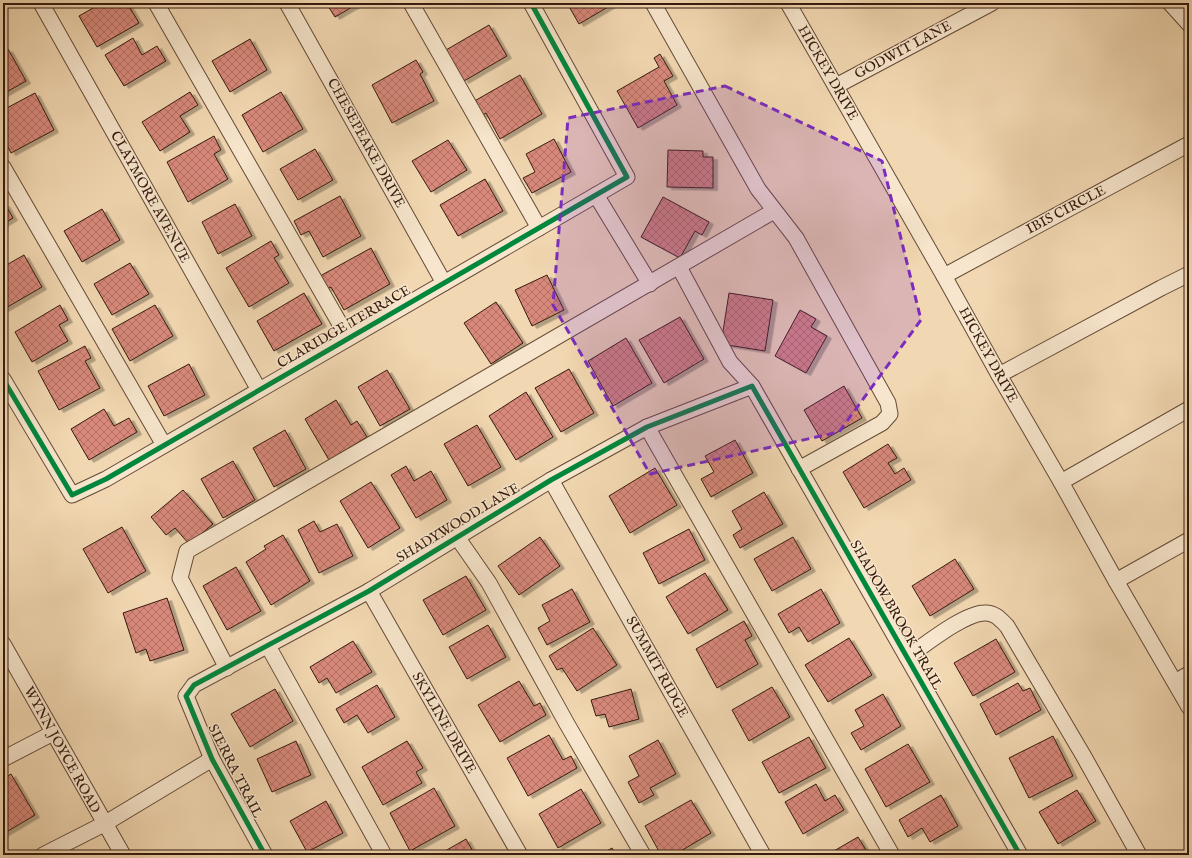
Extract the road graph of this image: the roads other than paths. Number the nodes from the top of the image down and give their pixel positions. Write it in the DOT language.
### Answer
graph roads {
  1 [pos="41,3"];
  2 [pos="156,3"];
  3 [pos="288,3"];
  4 [pos="411,3"];
  5 [pos="531,3"];
  6 [pos="653,3"];
  7 [pos="788,3"];
  8 [pos="992,3"];
  9 [pos="1170,3"];
  10 [pos="1189,24"];
  11 [pos="836,86"];
  12 [pos="1189,144"];
  13 [pos="3,167"];
  14 [pos="596,195"];
  15 [pos="774,211"];
  16 [pos="539,228"];
  17 [pos="679,267"];
  18 [pos="1189,274"];
  19 [pos="944,276"];
  20 [pos="444,283"];
  21 [pos="650,284"];
  22 [pos="348,338"];
  23 [pos="998,376"];
  24 [pos="3,380"];
  25 [pos="752,386"];
  26 [pos="259,390"];
  27 [pos="1189,409"];
  28 [pos="647,427"];
  29 [pos="164,445"];
  30 [pos="799,469"];
  31 [pos="551,480"];
  32 [pos="1061,482"];
  33 [pos="458,537"];
  34 [pos="1189,540"];
  35 [pos="1116,581"];
  36 [pos="369,591"];
  37 [pos="3,644"];
  38 [pos="268,646"];
  39 [pos="907,657"];
  40 [pos="227,668"];
  41 [pos="1189,674"];
  42 [pos="1175,682"];
  43 [pos="186,696"];
  44 [pos="1189,707"];
  45 [pos="53,733"];
  46 [pos="3,759"];
  47 [pos="212,759"];
  48 [pos="104,824"];
  49 [pos="43,855"];
  50 [pos="123,855"];
  51 [pos="264,855"];
  52 [pos="384,855"];
  53 [pos="520,855"];
  54 [pos="643,855"];
  55 [pos="763,855"];
  56 [pos="892,855"];
  57 [pos="1020,855"];
  58 [pos="1139,855"];
  1 -- 26 [label="street, CLAYMORE AVENUE"];
  2 -- 22 [label="street"];
  3 -- 20 [label="street, CHESEPEAKE DRIVE"];
  4 -- 16 [label="street"];
  5 -- 14 [label="street, CLARIDGE TERRACE"];
  6 -- 15 [label="street"];
  7 -- 11 [label="street, HICKEY DRIVE"];
  8 -- 11 [label="street, GODWIT LANE"];
  9 -- 10 [label="street"];
  11 -- 19 [label="street, HICKEY DRIVE"];
  12 -- 19 [label="street, IBIS CIRCLE"];
  13 -- 29 [label="street"];
  14 -- 16 [label="street, CLARIDGE TERRACE"];
  14 -- 21 [label="street"];
  15 -- 17 [label="street"];
  15 -- 30 [label="street"];
  16 -- 20 [label="street, CLARIDGE TERRACE"];
  17 -- 21 [label="street"];
  17 -- 25 [label="street, SHADOW BROOK TRAIL"];
  18 -- 23 [label="street"];
  19 -- 23 [label="street, HICKEY DRIVE"];
  20 -- 22 [label="street, CLARIDGE TERRACE"];
  21 -- 40 [label="street"];
  22 -- 26 [label="street, CLARIDGE TERRACE"];
  23 -- 32 [label="street, HICKEY DRIVE"];
  24 -- 29 [label="street, CLARIDGE TERRACE"];
  25 -- 28 [label="street, SHADYWOOD LANE"];
  25 -- 30 [label="street, SHADOW BROOK TRAIL"];
  26 -- 29 [label="street, CLARIDGE TERRACE"];
  27 -- 32 [label="street"];
  28 -- 31 [label="street, SHADYWOOD LANE"];
  28 -- 56 [label="street"];
  30 -- 39 [label="street, SHADOW BROOK TRAIL"];
  31 -- 33 [label="street, SHADYWOOD LANE"];
  31 -- 55 [label="street, SUMMIT RIDGE"];
  32 -- 35 [label="street, HICKEY DRIVE"];
  33 -- 36 [label="street, SHADYWOOD LANE"];
  33 -- 54 [label="street"];
  34 -- 35 [label="street"];
  35 -- 42 [label="street, HICKEY DRIVE"];
  36 -- 38 [label="street, SHADYWOOD LANE"];
  36 -- 53 [label="street, SKYLINE DRIVE"];
  37 -- 45 [label="street, WYNN JOYCE ROAD"];
  38 -- 40 [label="street, SHADYWOOD LANE"];
  38 -- 52 [label="street"];
  39 -- 57 [label="street, SHADOW BROOK TRAIL"];
  39 -- 58 [label="street"];
  40 -- 43 [label="street, SHADYWOOD LANE"];
  41 -- 42 [label="street"];
  42 -- 44 [label="street, HICKEY DRIVE"];
  43 -- 47 [label="street, SIERRA TRAIL"];
  45 -- 46 [label="street"];
  45 -- 48 [label="street, WYNN JOYCE ROAD"];
  47 -- 48 [label="street"];
  47 -- 51 [label="street, SIERRA TRAIL"];
  48 -- 49 [label="street"];
  48 -- 50 [label="street, WYNN JOYCE ROAD"];
}
